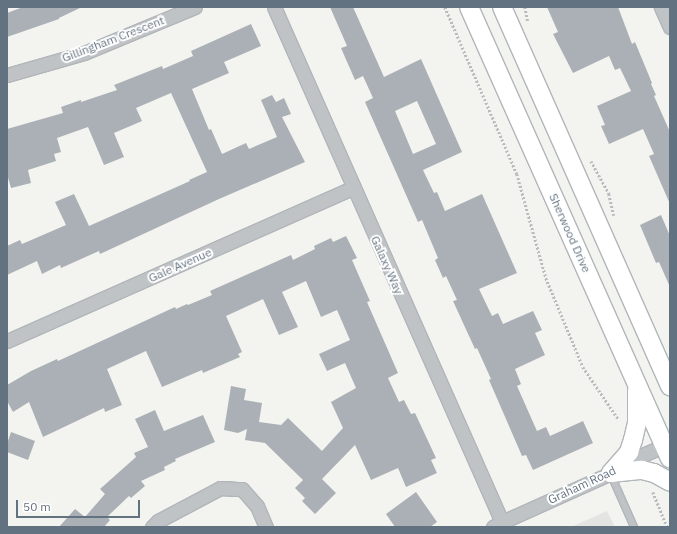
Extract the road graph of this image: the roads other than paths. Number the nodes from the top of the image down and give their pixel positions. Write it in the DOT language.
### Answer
graph roads {
  1 [pos="195,7"];
  2 [pos="274,7"];
  3 [pos="469,7"];
  4 [pos="502,7"];
  5 [pos="661,7"];
  6 [pos="670,27"];
  7 [pos="7,75"];
  8 [pos="353,188"];
  9 [pos="7,341"];
  10 [pos="637,384"];
  11 [pos="670,386"];
  12 [pos="668,449"];
  13 [pos="611,473"];
  14 [pos="670,482"];
  15 [pos="498,524"];
  16 [pos="152,527"];
  17 [pos="266,527"];
  18 [pos="634,527"];
  1 -- 7 [label="street, Gillingham Crescent"];
  2 -- 8 [label="street, Galaxy Way"];
  3 -- 10 [label="main road, Sherwood Drive"];
  4 -- 11 [label="main road"];
  5 -- 6 [label="street"];
  8 -- 9 [label="street, Gale Avenue"];
  8 -- 15 [label="street, Galaxy Way"];
  10 -- 12 [label="main road, Sherwood Drive"];
  10 -- 13 [label="main road"];
  12 -- 13 [label="street, Graham Road"];
  13 -- 14 [label="main road"];
  13 -- 15 [label="street, Graham Road"];
  13 -- 18 [label="lane"];
  16 -- 17 [label="street"];
}
